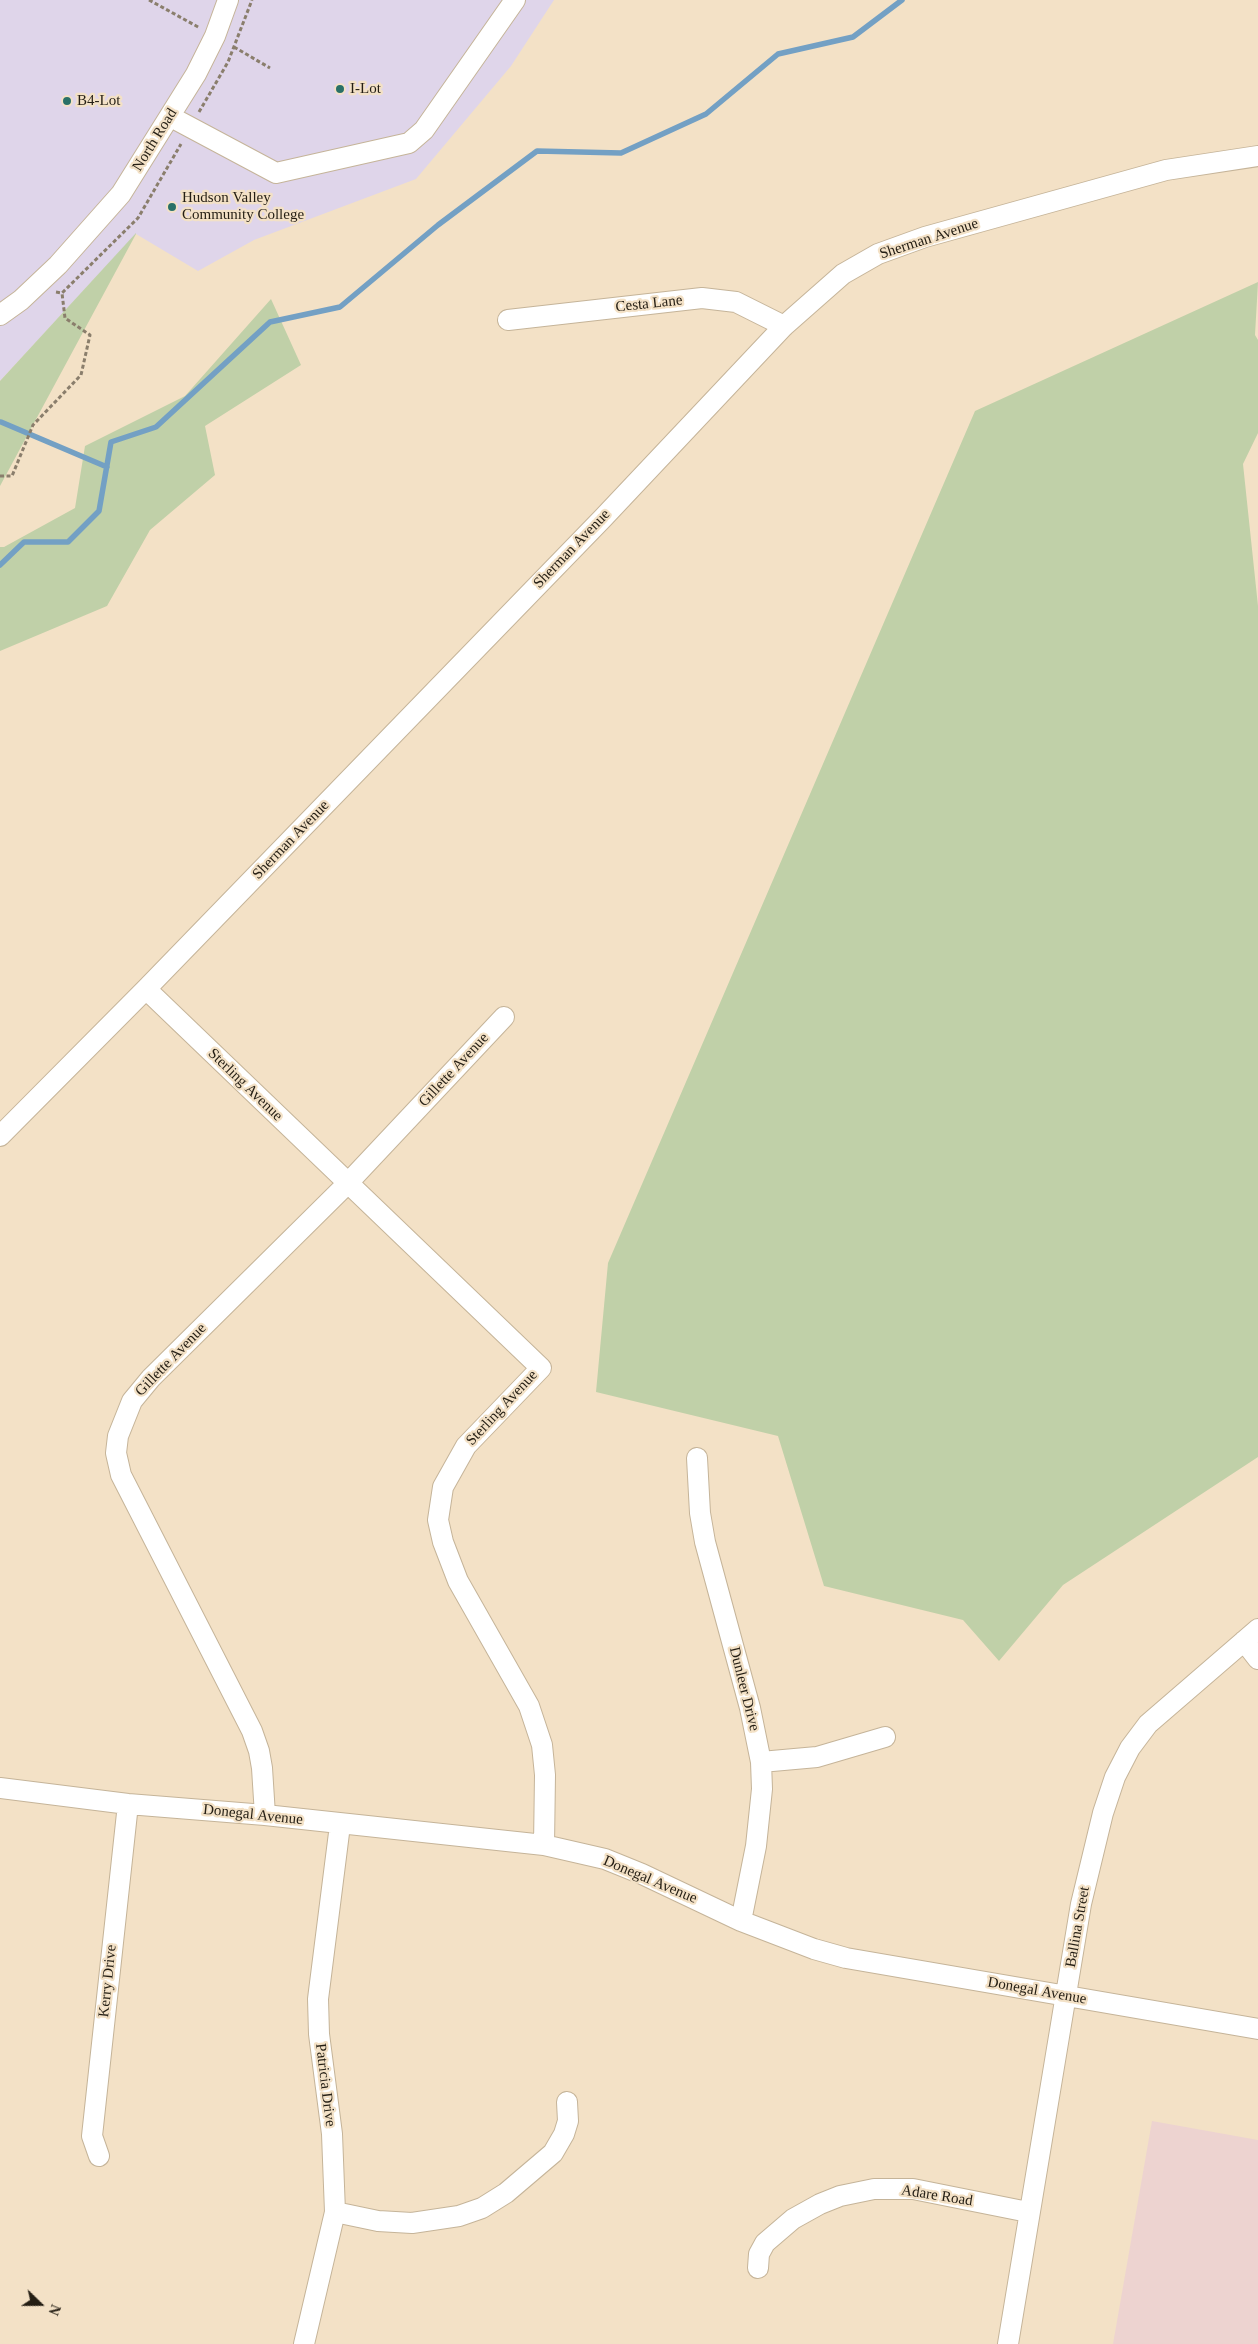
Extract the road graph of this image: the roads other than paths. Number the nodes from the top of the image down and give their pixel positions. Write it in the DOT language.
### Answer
graph roads {
  1 [pos="228,0"];
  2 [pos="514,0"];
  3 [pos="170,117"];
  4 [pos="1258,156"];
  5 [pos="0,315"];
  6 [pos="508,320"];
  7 [pos="784,326"];
  8 [pos="146,990"];
  9 [pos="504,1017"];
  10 [pos="0,1136"];
  11 [pos="347,1184"];
  12 [pos="697,1458"];
  13 [pos="1251,1635"];
  14 [pos="1258,1659"];
  15 [pos="885,1737"];
  16 [pos="761,1762"];
  17 [pos="0,1788"];
  18 [pos="128,1804"];
  19 [pos="264,1815"];
  20 [pos="340,1825"];
  21 [pos="544,1845"];
  22 [pos="741,1921"];
  23 [pos="1067,1996"];
  24 [pos="1258,2030"];
  25 [pos="568,2102"];
  26 [pos="99,2156"];
  27 [pos="335,2212"];
  28 [pos="1028,2212"];
  29 [pos="758,2268"];
  30 [pos="304,2344"];
  31 [pos="1008,2344"];
  1 -- 3 [label="street, North Road"];
  2 -- 3 [label="street"];
  3 -- 5 [label="street, North Road"];
  4 -- 7 [label="street, Sherman Avenue"];
  6 -- 7 [label="street, Cesta Lane"];
  7 -- 8 [label="street, Sherman Avenue"];
  8 -- 10 [label="street, Sherman Avenue"];
  8 -- 11 [label="street, Sterling Avenue"];
  9 -- 11 [label="street, Gillette Avenue"];
  11 -- 19 [label="street, Gillette Avenue"];
  11 -- 21 [label="street, Sterling Avenue"];
  12 -- 16 [label="street, Dunleer Drive"];
  13 -- 14 [label="street"];
  13 -- 23 [label="street, Ballina Street"];
  15 -- 16 [label="street"];
  16 -- 22 [label="street, Dunleer Drive"];
  17 -- 18 [label="street, Donegal Avenue"];
  18 -- 19 [label="street, Donegal Avenue"];
  18 -- 26 [label="street, Kerry Drive"];
  19 -- 20 [label="street, Donegal Avenue"];
  20 -- 21 [label="street, Donegal Avenue"];
  20 -- 27 [label="street, Patricia Drive"];
  21 -- 22 [label="street, Donegal Avenue"];
  22 -- 23 [label="street, Donegal Avenue"];
  23 -- 24 [label="street, Donegal Avenue"];
  23 -- 28 [label="street, Ballina Street"];
  25 -- 27 [label="street"];
  27 -- 30 [label="street, Patricia Drive"];
  28 -- 29 [label="street, Adare Road"];
  28 -- 31 [label="street, Ballina Street"];
}
